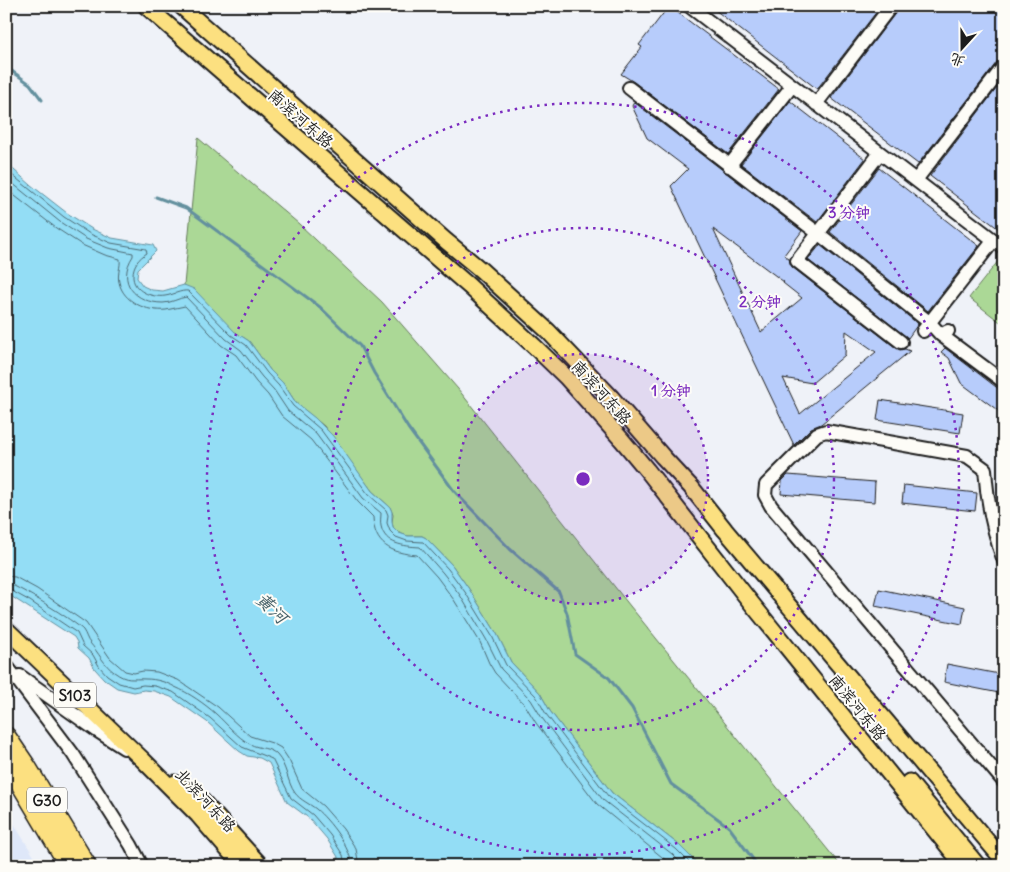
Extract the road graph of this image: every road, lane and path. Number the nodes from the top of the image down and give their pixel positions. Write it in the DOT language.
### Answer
graph roads {
  1 [pos="170,6"];
  2 [pos="180,6"];
  3 [pos="891,6"];
  4 [pos="695,8"];
  5 [pos="152,11"];
  6 [pos="1004,66"];
  7 [pos="792,86"];
  8 [pos="629,88"];
  9 [pos="816,104"];
  10 [pos="880,153"];
  11 [pos="729,166"];
  12 [pos="916,180"];
  13 [pos="819,234"];
  14 [pos="999,244"];
  15 [pos="926,327"];
  16 [pos="901,342"];
  17 [pos="1004,382"];
  18 [pos="725,530"];
  19 [pos="706,546"];
  20 [pos="1004,561"];
  21 [pos="752,604"];
  22 [pos="6,629"];
  23 [pos="8,667"];
  24 [pos="6,736"];
  25 [pos="6,760"];
  26 [pos="144,760"];
  27 [pos="1004,782"];
  28 [pos="1004,861"];
  29 [pos="69,866"];
  30 [pos="86,866"];
  31 [pos="142,866"];
  32 [pos="242,866"];
  33 [pos="261,866"];
  34 [pos="964,866"];
  35 [pos="978,866"];
  1 -- 5 [label="main road"];
  2 -- 18 [label="main road, 南滨河东路"];
  3 -- 9 [label="street"];
  4 -- 7 [label="street"];
  5 -- 19 [label="main road, 南滨河东路"];
  6 -- 12 [label="street"];
  7 -- 9 [label="street"];
  7 -- 11 [label="street"];
  8 -- 11 [label="street"];
  9 -- 10 [label="street"];
  10 -- 12 [label="street"];
  10 -- 13 [label="street"];
  11 -- 13 [label="street"];
  12 -- 14 [label="street"];
  13 -- 15 [label="street"];
  13 -- 16 [label="street"];
  14 -- 15 [label="street"];
  15 -- 17 [label="street"];
  18 -- 19 [label="main road"];
  18 -- 28 [label="main road, 南滨河东路"];
  19 -- 21 [label="main road, 南滨河东路"];
  20 -- 27 [label="street"];
  21 -- 34 [label="main road, 南滨河东路"];
  21 -- 35 [label="main road"];
  22 -- 26 [label="main road, 北滨河东路 / S103"];
  23 -- 26 [label="street"];
  23 -- 31 [label="street"];
  24 -- 30 [label="highway, G30"];
  25 -- 29 [label="highway, G30"];
  26 -- 32 [label="main road, 北滨河东路 / S103"];
  26 -- 33 [label="main road, 北滨河东路 / S103"];
}
